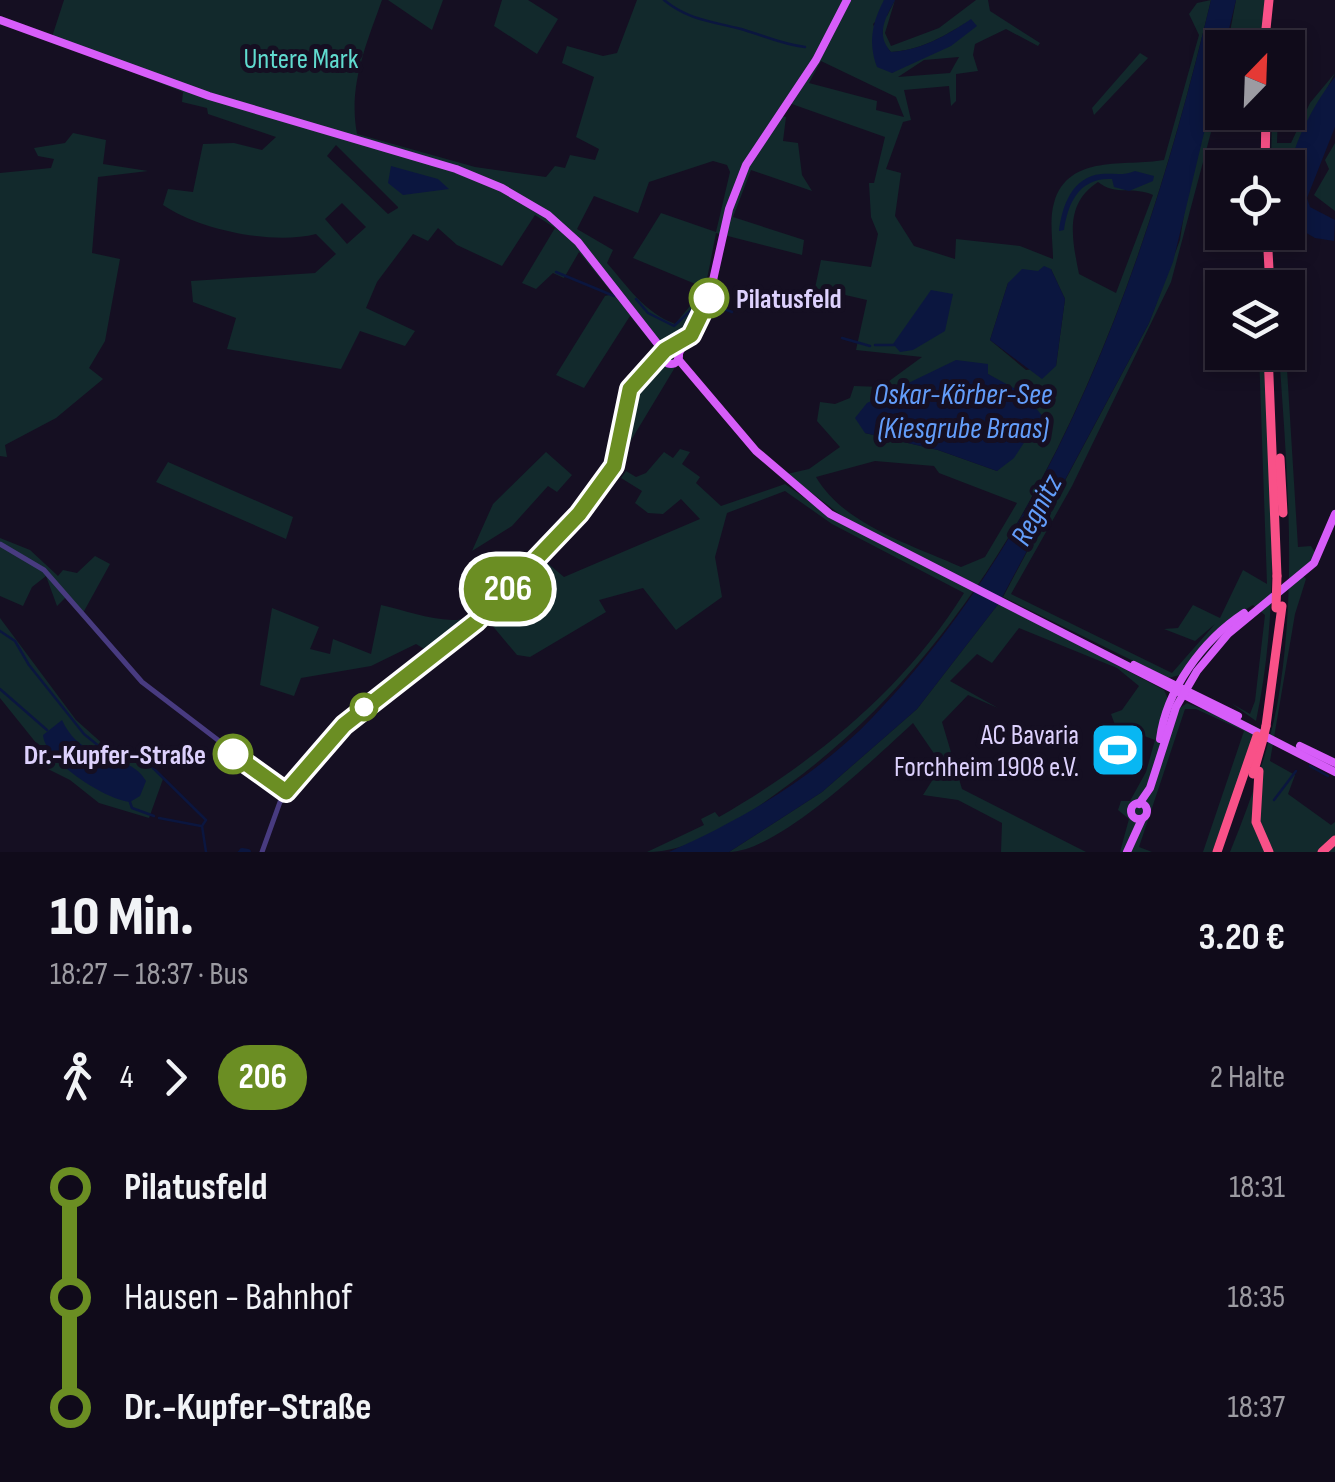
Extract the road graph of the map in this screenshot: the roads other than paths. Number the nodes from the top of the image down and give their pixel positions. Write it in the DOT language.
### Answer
graph roads {
  1 [pos="847,0"];
  2 [pos="1272,0"];
  3 [pos="0,20"];
  4 [pos="1269,30"];
  5 [pos="671,355"];
  6 [pos="1272,370"];
  7 [pos="1335,514"];
  8 [pos="0,544"];
  9 [pos="1275,605"];
  10 [pos="1190,675"];
  11 [pos="1163,682"];
  12 [pos="1180,690"];
  13 [pos="1199,699"];
  14 [pos="1173,705"];
  15 [pos="1260,738"];
  16 [pos="1316,758"];
  17 [pos="1335,764"];
  18 [pos="1335,772"];
  19 [pos="276,789"];
  20 [pos="286,792"];
  21 [pos="280,802"];
  22 [pos="1335,840"];
  23 [pos="1128,848"];
  24 [pos="1327,851"];
  25 [pos="262,852"];
  26 [pos="1221,852"];
  27 [pos="1269,852"];
  1 -- 5 [label="main road"];
  2 -- 4 [label="highway"];
  3 -- 5 [label="main road"];
  5 -- 11 [label="main road"];
  5 -- 20 [label="street"];
  6 -- 9 [label="highway, bridge"];
  7 -- 9 [label="main road"];
  8 -- 19 [label="street"];
  9 -- 10 [label="main road"];
  9 -- 15 [label="highway, bridge"];
  10 -- 11 [label="main road"];
  10 -- 12 [label="main road"];
  10 -- 13 [label="main road"];
  11 -- 12 [label="main road"];
  11 -- 14 [label="main road"];
  12 -- 13 [label="main road"];
  12 -- 14 [label="main road"];
  13 -- 14 [label="main road"];
  13 -- 16 [label="main road"];
  14 -- 23 [label="main road"];
  15 -- 26 [label="highway"];
  15 -- 27 [label="highway"];
  16 -- 17 [label="main road"];
  16 -- 18 [label="main road"];
  19 -- 20 [label="street"];
  19 -- 21 [label="street"];
  20 -- 21 [label="street"];
  21 -- 25 [label="street"];
  22 -- 24 [label="highway"];
}
